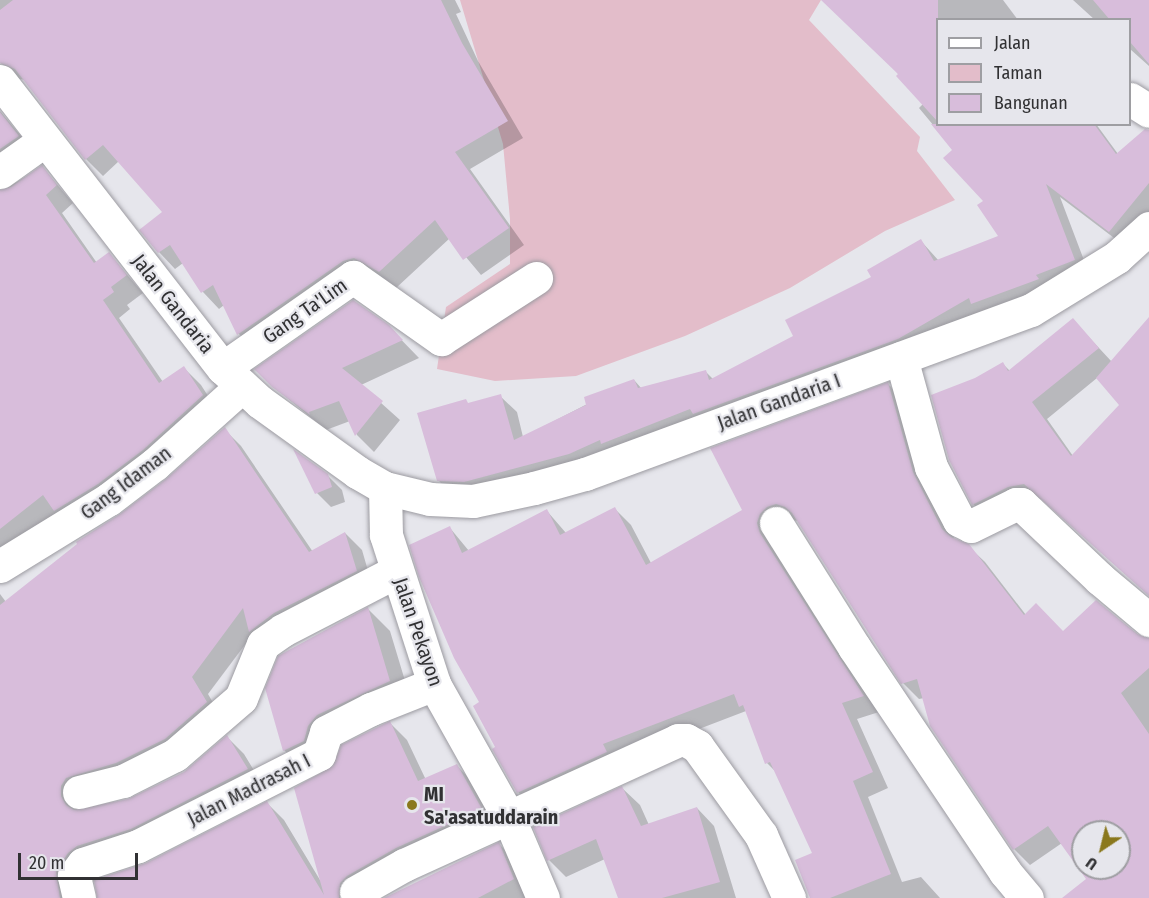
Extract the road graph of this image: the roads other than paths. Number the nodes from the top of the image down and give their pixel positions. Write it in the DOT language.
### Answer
graph roads {
  1 [pos="0,81"];
  2 [pos="1131,100"];
  3 [pos="1149,111"];
  4 [pos="45,140"];
  5 [pos="0,172"];
  6 [pos="1149,228"];
  7 [pos="536,278"];
  8 [pos="901,358"];
  9 [pos="233,377"];
  10 [pos="385,488"];
  11 [pos="776,523"];
  12 [pos="0,567"];
  13 [pos="397,571"];
  14 [pos="1149,620"];
  15 [pos="434,684"];
  16 [pos="79,792"];
  17 [pos="508,816"];
  18 [pos="357,891"];
  19 [pos="79,898"];
  20 [pos="543,898"];
  21 [pos="789,898"];
  22 [pos="1027,898"];
  1 -- 4 [label="street, Jalan Gandaria"];
  2 -- 3 [label="street"];
  4 -- 5 [label="street"];
  4 -- 9 [label="street, Jalan Gandaria"];
  6 -- 8 [label="street, Jalan Gandaria I"];
  7 -- 9 [label="street, Gang Ta'Lim"];
  8 -- 10 [label="street, Jalan Gandaria I"];
  8 -- 14 [label="street"];
  9 -- 10 [label="street, Jalan Gandaria"];
  9 -- 12 [label="street, Gang Idaman"];
  10 -- 13 [label="street, Jalan Pekayon"];
  11 -- 22 [label="street"];
  13 -- 15 [label="street, Jalan Pekayon"];
  13 -- 16 [label="street"];
  15 -- 17 [label="street, Jalan Pekayon"];
  15 -- 19 [label="street, Jalan Madrasah I"];
  17 -- 18 [label="street"];
  17 -- 20 [label="street, Jalan Pekayon"];
  17 -- 21 [label="street"];
}
